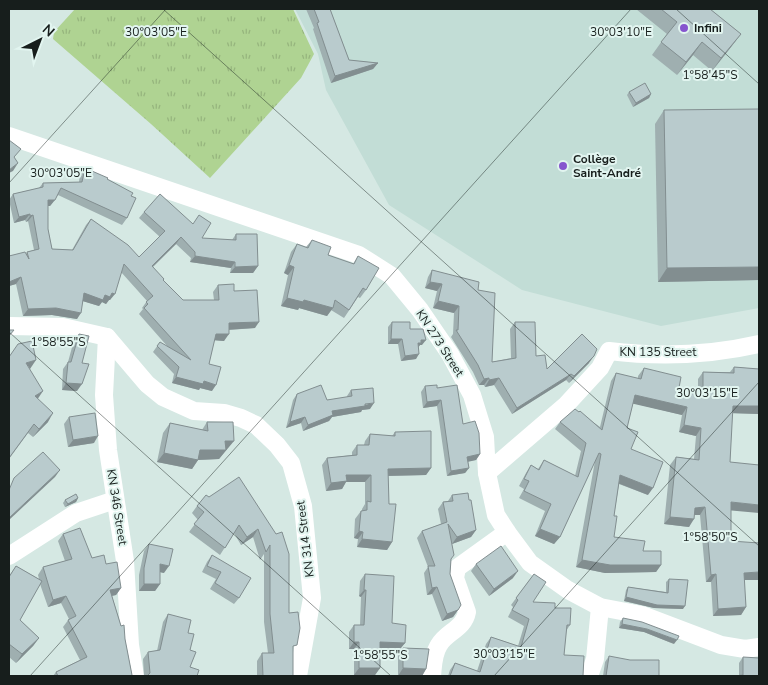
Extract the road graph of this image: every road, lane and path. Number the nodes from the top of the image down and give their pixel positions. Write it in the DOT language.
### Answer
graph roads {
  1 [pos="9,136"];
  2 [pos="9,326"];
  3 [pos="107,337"];
  4 [pos="759,344"];
  5 [pos="487,473"];
  6 [pos="115,500"];
  7 [pos="507,532"];
  8 [pos="9,556"];
  9 [pos="600,606"];
  10 [pos="759,647"];
  11 [pos="135,676"];
  12 [pos="298,676"];
  13 [pos="432,676"];
  14 [pos="589,676"];
  1 -- 5 [label="street, KN 273 Street"];
  2 -- 3 [label="street"];
  3 -- 6 [label="street, KN 346 Street"];
  3 -- 12 [label="street, KN 314 Street"];
  4 -- 5 [label="street, KN 135 Street"];
  5 -- 7 [label="street, KN 273 Street"];
  6 -- 8 [label="street"];
  6 -- 11 [label="street, KN 346 Street"];
  7 -- 9 [label="street, KN 273 Street"];
  7 -- 13 [label="street"];
  9 -- 10 [label="street, KN 273 Street"];
  9 -- 14 [label="street"];
}
